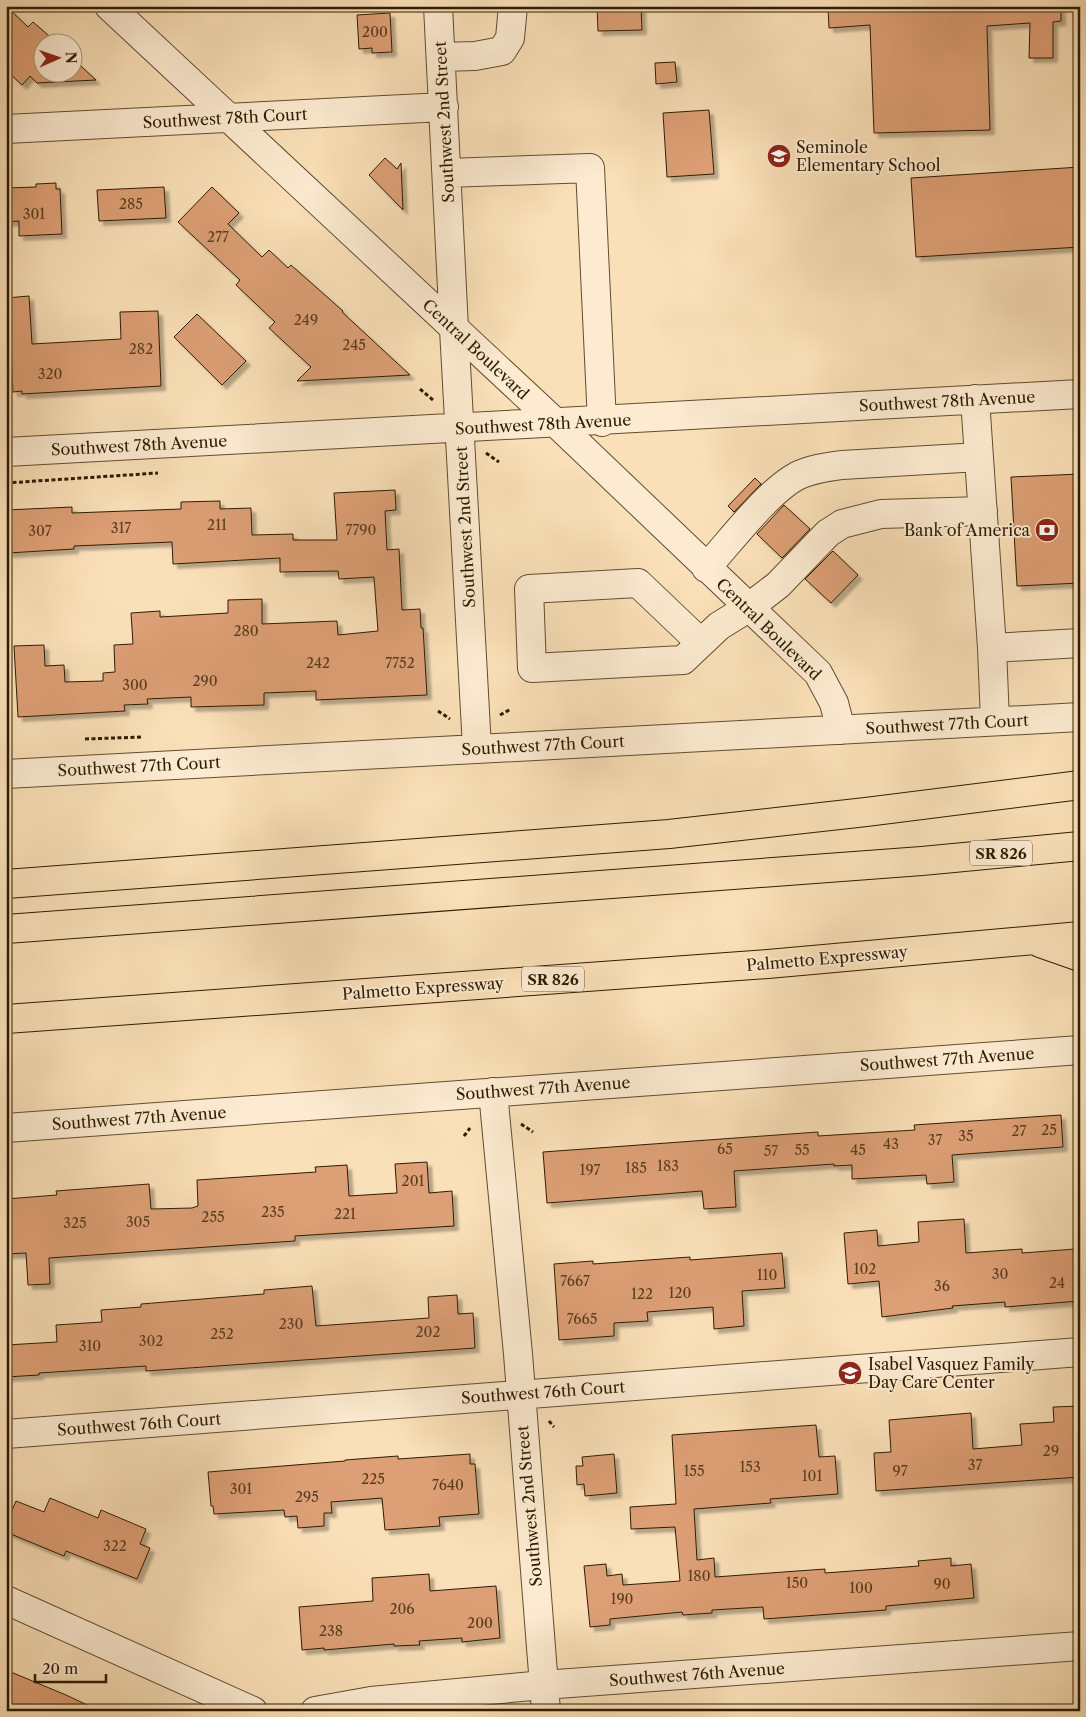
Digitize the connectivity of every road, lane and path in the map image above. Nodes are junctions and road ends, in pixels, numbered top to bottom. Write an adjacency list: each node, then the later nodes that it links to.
1 (109, 6): 6 (street, Central Boulevard)
2 (438, 6): 4 (street, Southwest 2nd Street)
3 (513, 6): 4 (street)
4 (441, 57): 5 (street, Southwest 2nd Street)
5 (444, 106): 6 (street, Southwest 78th Court); 8 (street, Southwest 2nd Street)
6 (227, 118): 7 (street, Southwest 78th Court); 9 (street, Central Boulevard)
7 (6, 129)
8 (447, 173): 9 (street, Southwest 2nd Street); 12 (street)
9 (454, 329): 13 (street, Central Boulevard); 14 (street, Southwest 2nd Street)
10 (1080, 394): 11 (street, Southwest 78th Avenue)
11 (975, 399): 12 (street, Southwest 78th Avenue); 17 (street)
12 (602, 422): 13 (street, Southwest 78th Avenue)
13 (556, 424): 14 (street, Southwest 78th Avenue); 22 (street, Central Boulevard)
14 (460, 428): 16 (street, Southwest 78th Avenue); 34 (street, Southwest 2nd Street)
15 (480, 448): 18 (path)
16 (6, 452)
17 (979, 457): 21 (street); 22 (street)
18 (499, 462)
19 (158, 473): 20 (path)
20 (6, 483)
21 (983, 511): 23 (street); 26 (street)
22 (706, 568): 23 (street, Central Boulevard)
23 (748, 608): 24 (street); 31 (street, Central Boulevard)
24 (701, 643): 24 (street)
25 (1080, 643): 26 (street)
26 (992, 648): 30 (street)
27 (438, 711): 29 (path)
28 (1080, 717): 30 (street, Southwest 77th Court)
29 (453, 721)
30 (995, 721): 31 (street, Southwest 77th Court)
31 (841, 730): 34 (street, Southwest 77th Court)
32 (142, 736): 33 (path)
33 (85, 739)
34 (477, 748): 35 (street, Southwest 77th Court)
35 (6, 774)
36 (1080, 785): 38 (highway)
37 (1080, 846): 39 (highway, SR 826)
38 (7, 884)
39 (6, 929)
40 (1080, 936): 41 (highway, Palmetto Expressway / SR 826)
41 (1030, 940): 42 (highway); 43 (highway, Palmetto Expressway / SR 826)
42 (1080, 957)
43 (6, 1019)
44 (1080, 1050): 45 (street, Southwest 77th Avenue)
45 (493, 1092): 46 (street, Southwest 77th Avenue); 48 (street, Southwest 2nd Street)
46 (6, 1128)
47 (1080, 1352): 48 (street, Southwest 76th Court)
48 (521, 1394): 49 (street, Southwest 76th Court); 52 (street, Southwest 2nd Street)
49 (6, 1434)
50 (6, 1600): 53 (street)
51 (1080, 1646): 52 (street, Southwest 76th Avenue)
52 (545, 1698): 54 (street, Southwest 76th Avenue)
53 (253, 1711)
54 (315, 1711)

